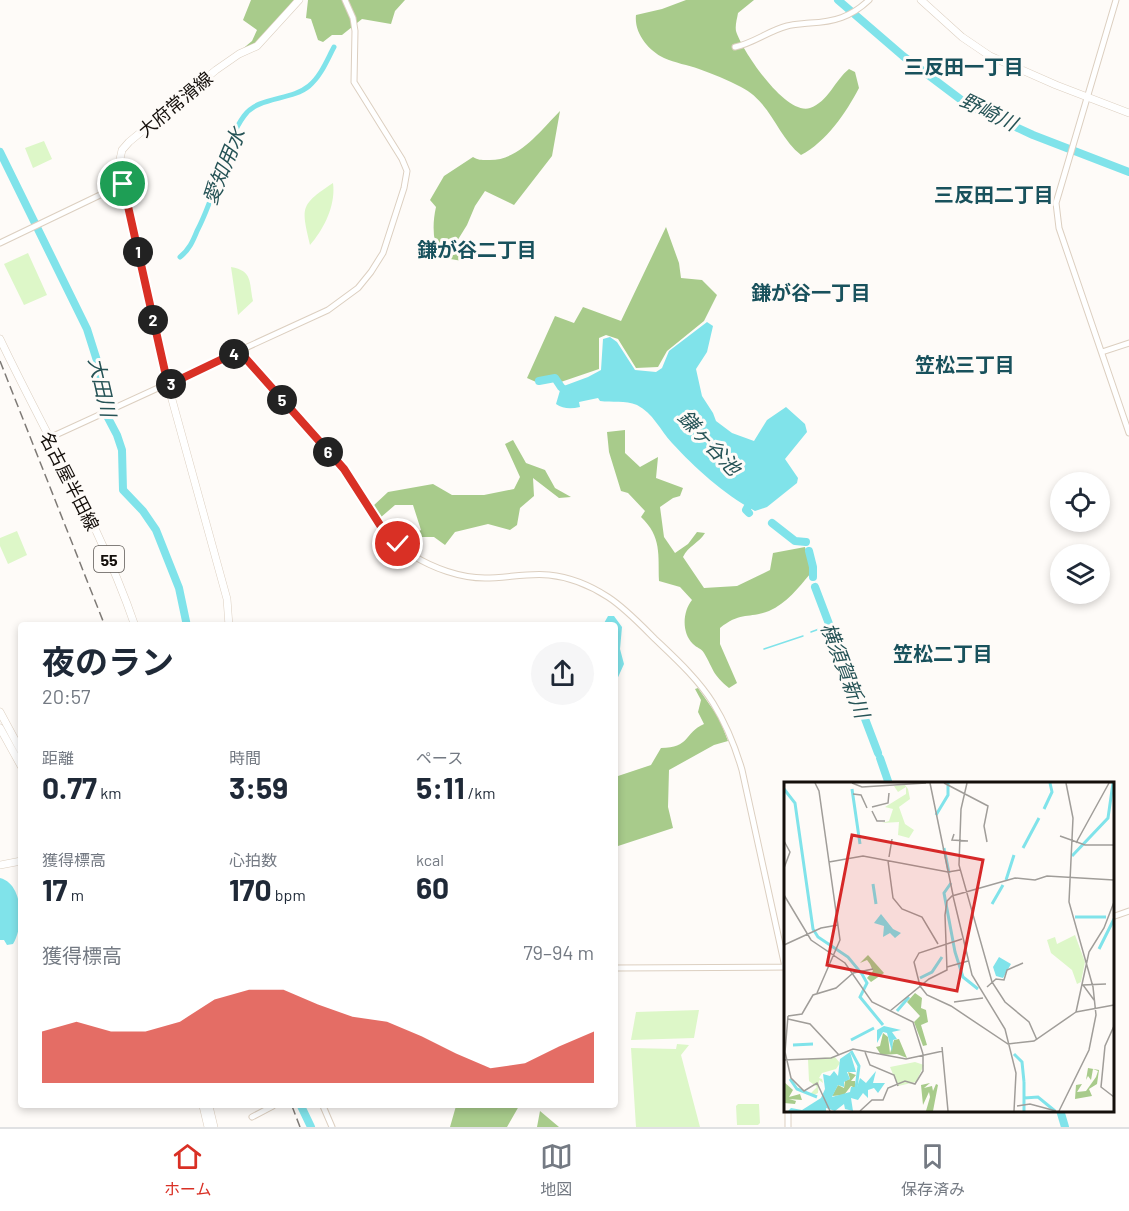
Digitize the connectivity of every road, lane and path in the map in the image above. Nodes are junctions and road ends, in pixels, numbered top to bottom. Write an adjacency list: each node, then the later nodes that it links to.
1 (299, 0): 9 (main road, 大府常滑線)
2 (345, 0): 13 (street)
3 (869, 0): 6 (street)
4 (921, 0): 7 (main road)
5 (1116, 0): 7 (street)
6 (735, 47)
7 (1088, 97): 8 (main road); 14 (street)
8 (1129, 113)
9 (123, 184): 10 (street); 15 (main road, 大府常滑線)
10 (0, 243)
11 (0, 339): 17 (main road, 名古屋半田線 / 55)
12 (1129, 343): 14 (street)
13 (239, 351): 15 (street); 28 (street)
14 (1102, 352): 16 (street)
15 (168, 385): 17 (street); 19 (main road, 大府常滑線)
16 (1129, 433)
17 (49, 438): 18 (main road, 名古屋半田線 / 55)
18 (134, 622)
19 (229, 622)
20 (0, 712): 22 (main road)
21 (0, 728): 23 (main road)
22 (18, 746)
23 (18, 761)
24 (18, 862): 25 (main road)
25 (0, 866)
26 (1129, 911): 27 (street)
27 (1114, 917)
28 (784, 962)
29 (784, 967): 30 (street)
30 (618, 968)
31 (203, 1108): 36 (main road)
32 (209, 1108): 37 (main road)
33 (269, 1108): 35 (street)
34 (324, 1108): 38 (street)
35 (252, 1117)
36 (208, 1127)
37 (214, 1127)
38 (332, 1127)

